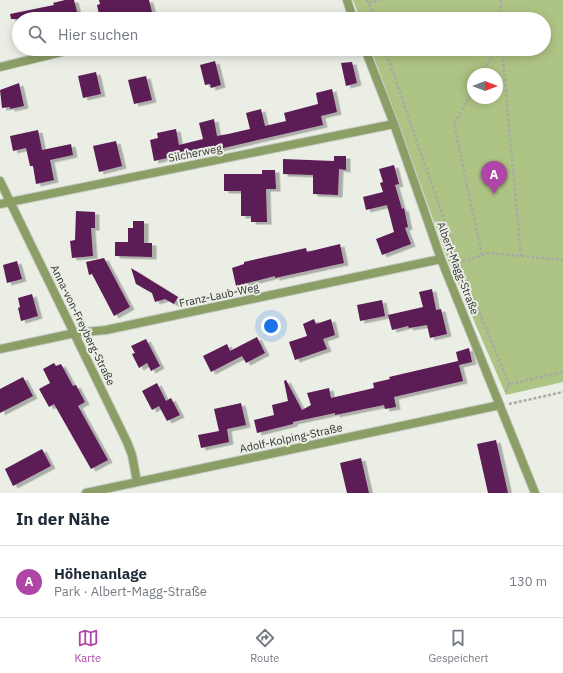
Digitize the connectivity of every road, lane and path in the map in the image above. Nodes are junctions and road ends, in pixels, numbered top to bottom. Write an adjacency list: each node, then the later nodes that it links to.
1 (347, 0): 6 (street)
2 (366, 0): 5 (path)
3 (380, 0): 5 (path)
4 (501, 0): 8 (path)
5 (370, 3): 7 (path)
6 (351, 12)
7 (373, 12)
8 (501, 12)
9 (45, 56): 14 (street)
10 (368, 56): 17 (street, Albert-Magg-Straße)
11 (387, 56): 25 (path)
12 (492, 56): 15 (path)
13 (503, 56): 22 (path)
14 (0, 67)
15 (485, 68)
16 (467, 101): 21 (path)
17 (394, 124): 19 (street, Silcherweg); 24 (street, Albert-Magg-Straße)
18 (0, 181): 19 (street, Anna-von-Freyberg-Straße)
19 (11, 201): 20 (street, Silcherweg); 26 (street, Anna-von-Freyberg-Straße)
20 (0, 204)
21 (482, 256): 22 (path); 25 (path)
22 (521, 256): 23 (path)
23 (563, 260)
24 (443, 263): 25 (path); 26 (street, Franz-Laub-Weg); 31 (street, Albert-Magg-Straße)
25 (459, 263): 29 (path)
26 (75, 333): 27 (street, Franz-Laub-Weg); 32 (street, Anna-von-Freyberg-Straße)
27 (0, 349)
28 (563, 372): 29 (path)
29 (509, 384): 31 (path)
30 (563, 392): 31 (path)
31 (500, 406): 32 (street, Adolf-Kolping-Straße); 34 (street, Albert-Magg-Straße)
32 (137, 482): 33 (street, Adolf-Kolping-Straße)
33 (86, 493)
34 (535, 493)

